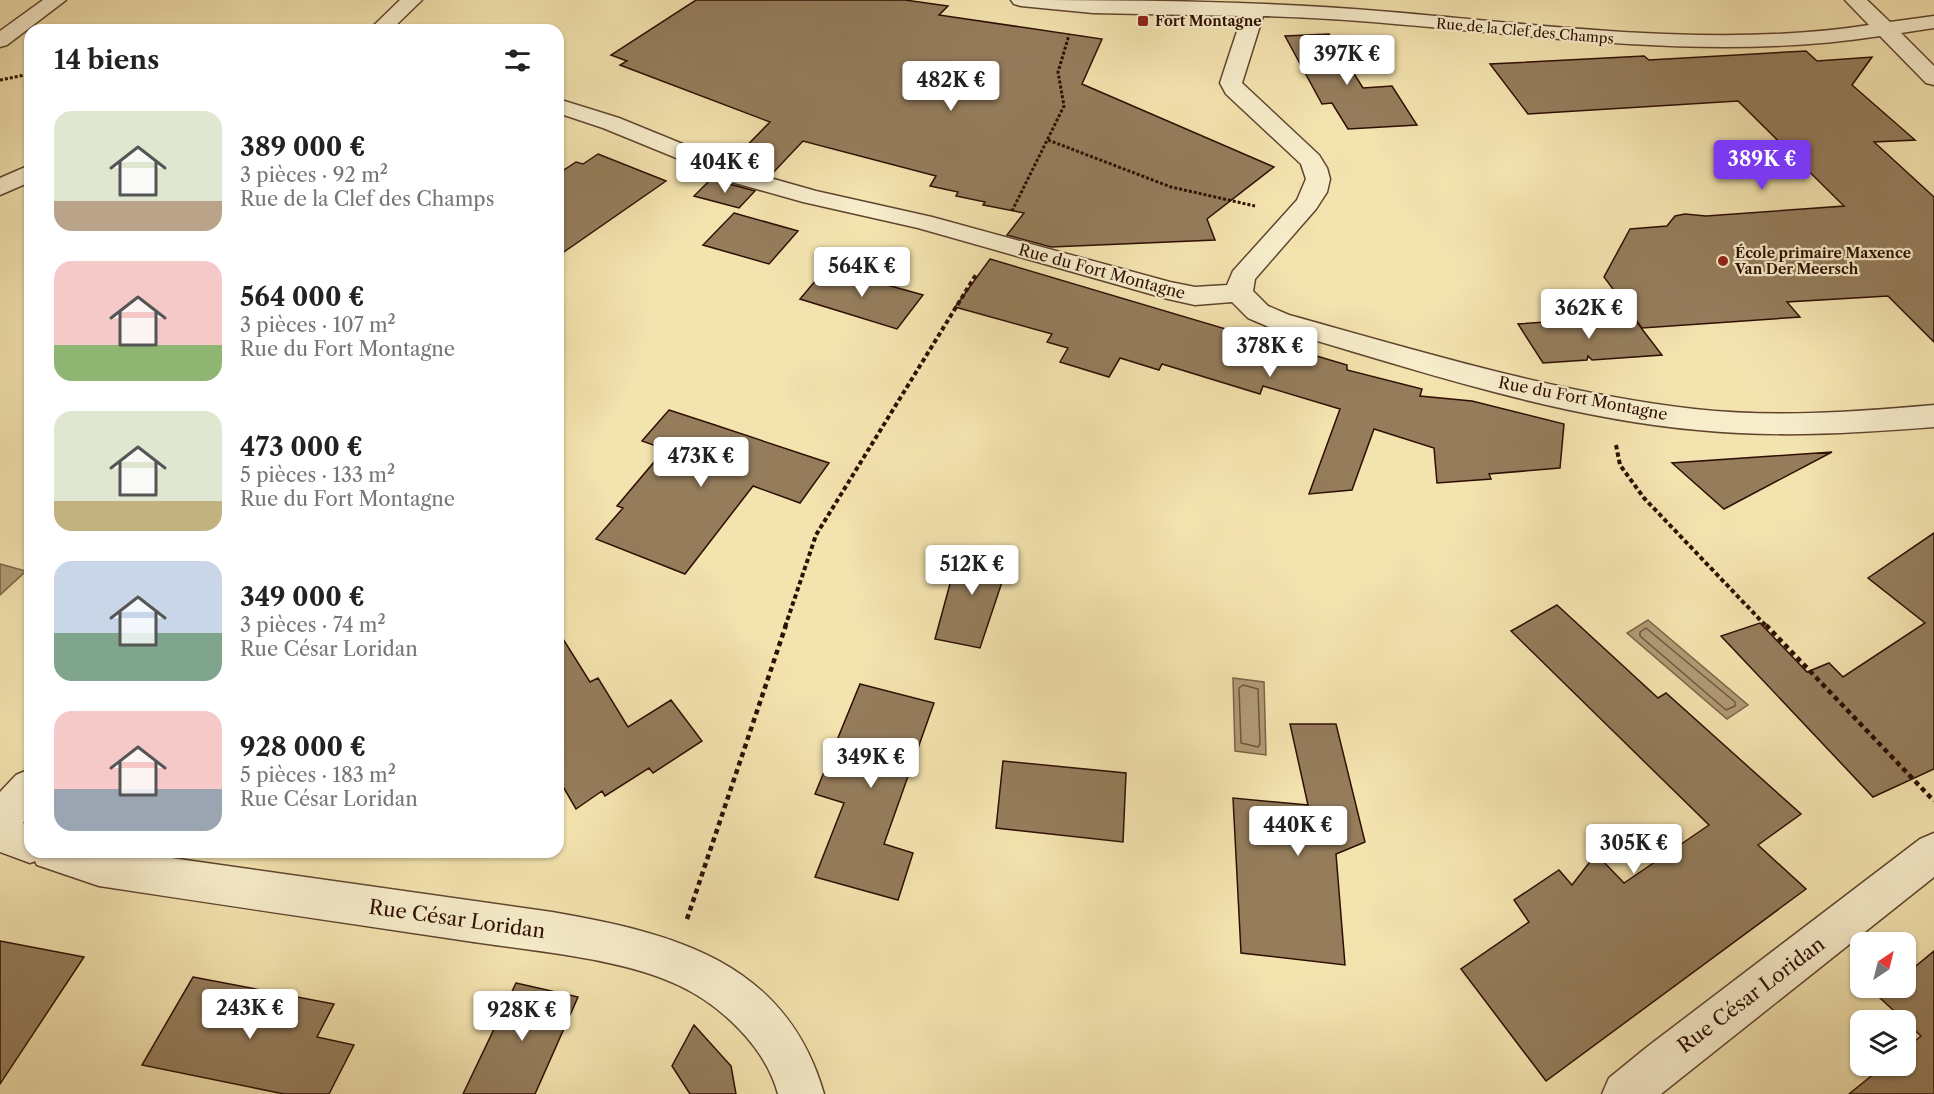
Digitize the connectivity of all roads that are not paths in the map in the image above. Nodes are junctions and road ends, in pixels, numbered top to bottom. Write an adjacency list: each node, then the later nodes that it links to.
1 (56, 0): 9 (street)
2 (412, 0): 7 (street)
3 (1021, 0): 5 (street, Rue de la Clef des Champs)
4 (1855, 0): 8 (street)
5 (1254, 11): 8 (street, Rue de la Clef des Champs); 14 (street)
6 (1934, 22): 8 (street, Rue de la Clef des Champs)
7 (386, 24)
8 (1886, 31): 10 (street)
9 (0, 41)
10 (1934, 78)
11 (564, 108): 14 (street, Rue du Fort Montagne)
12 (24, 175): 13 (street)
13 (0, 188)
14 (1239, 292): 15 (street, Rue du Fort Montagne)
15 (1934, 416)
16 (24, 793): 17 (street)
17 (0, 819)
18 (0, 833): 19 (street)
19 (24, 842)
20 (1934, 852): 23 (street, Rue César Loridan)
21 (70, 858): 22 (street, Rue César Loridan)
22 (801, 1094)
23 (1625, 1094)

